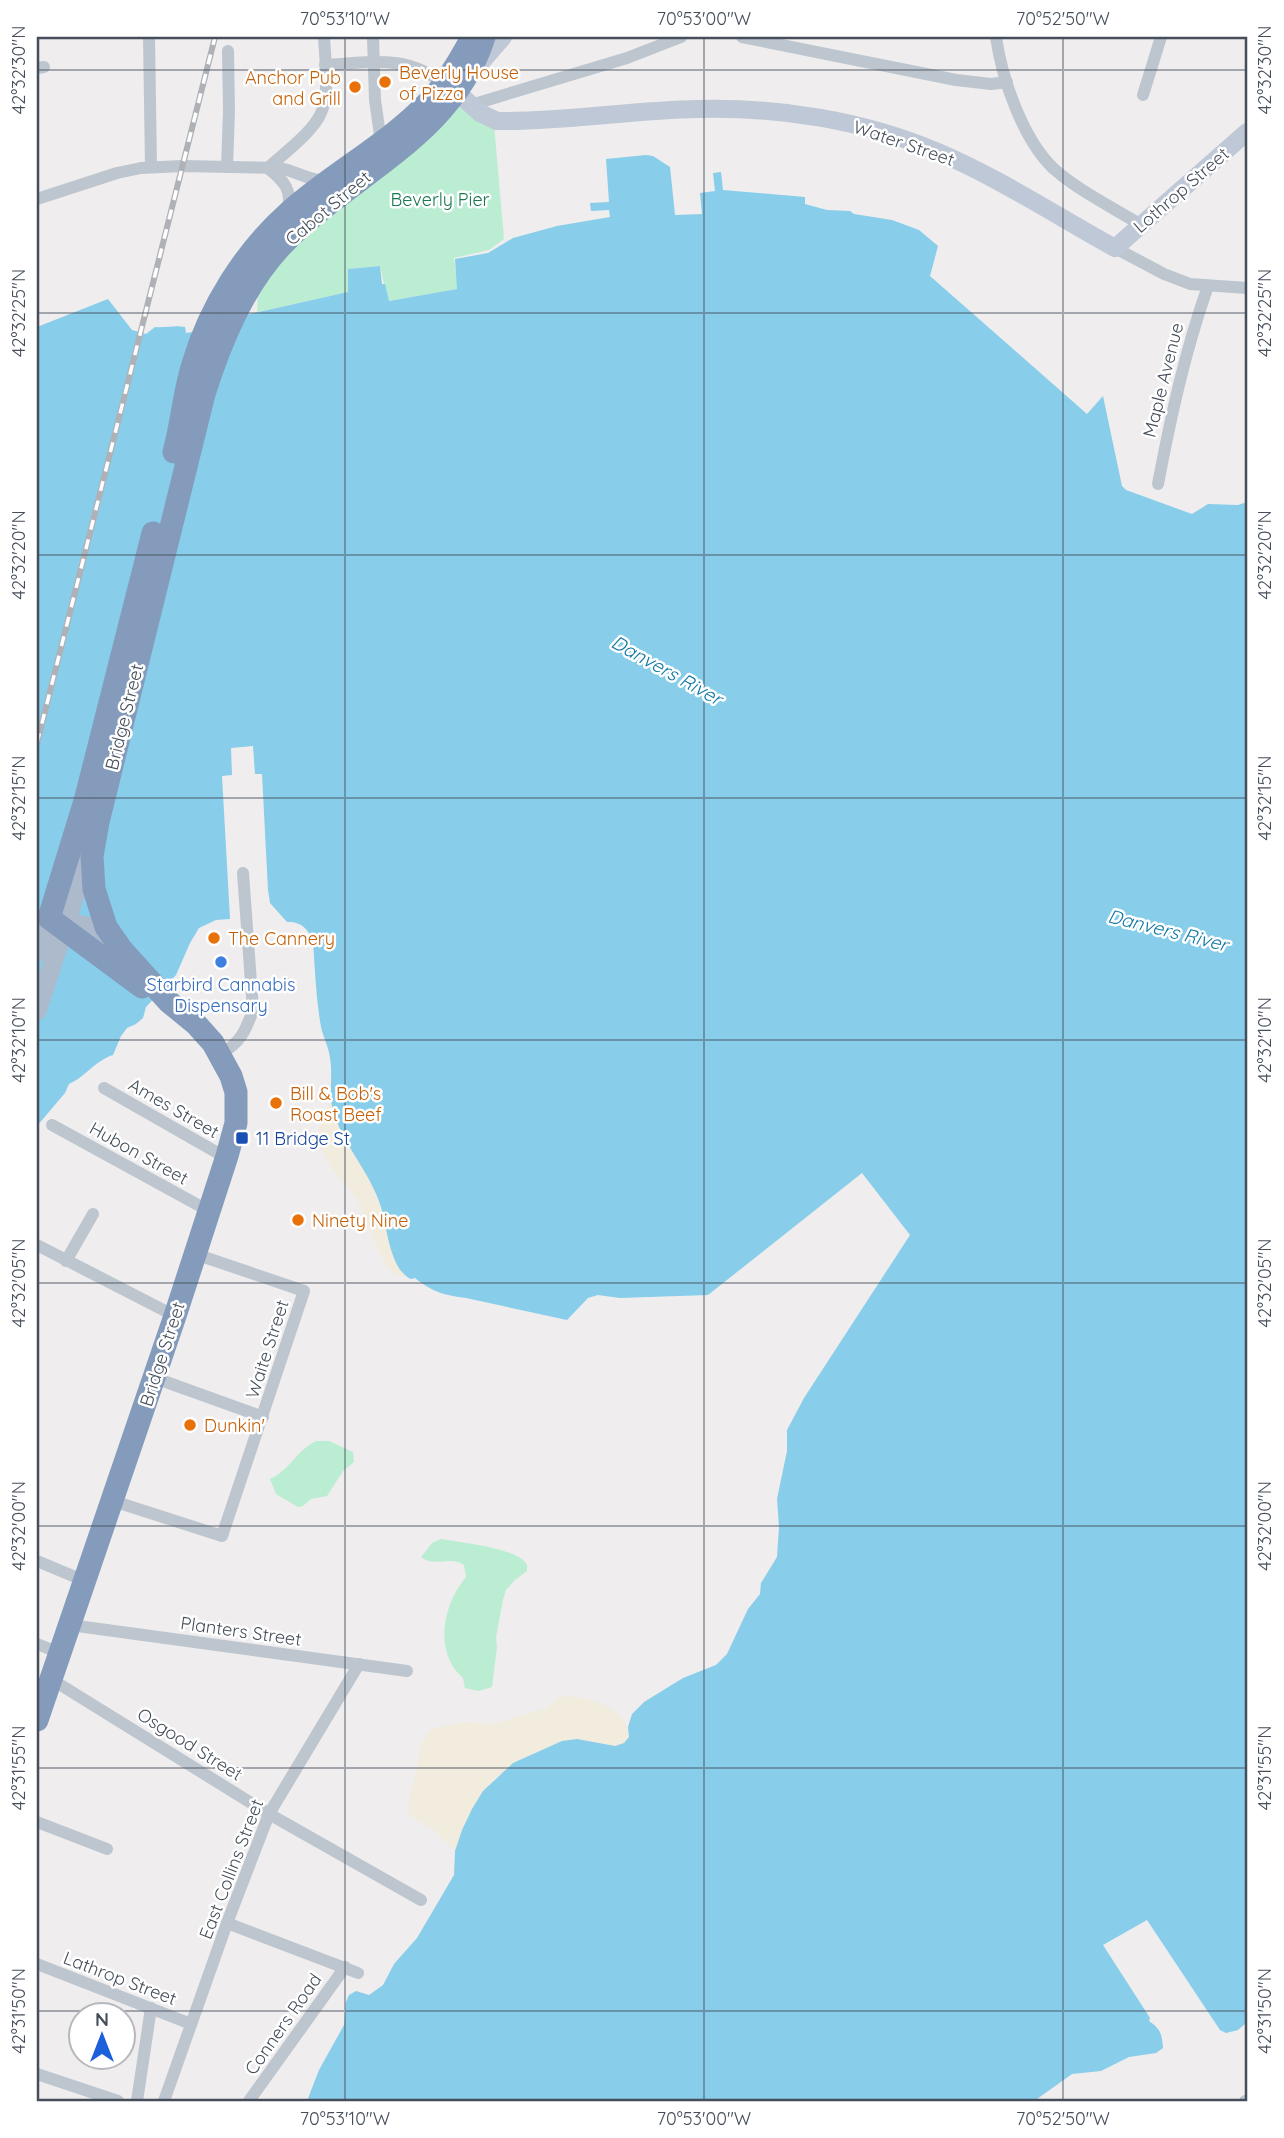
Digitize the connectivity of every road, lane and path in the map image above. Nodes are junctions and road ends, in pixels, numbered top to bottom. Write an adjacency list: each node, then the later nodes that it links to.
1 (149, 37): 22 (street)
2 (324, 37): 16 (street)
3 (373, 37): 15 (street)
4 (472, 37): 18 (highway, Cabot Street)
5 (484, 37): 18 (highway)
6 (503, 37): 18 (street, Cabot Street)
7 (681, 37): 13 (street)
8 (742, 37): 12 (street)
9 (982, 37): 11 (street)
10 (1161, 37): 19 (street)
11 (996, 38): 17 (street)
12 (766, 39): 17 (street)
13 (658, 42): 18 (street)
14 (228, 51): 23 (street)
15 (374, 62): 16 (street); 18 (street); 21 (street)
16 (325, 65): 24 (street)
17 (1007, 82): 28 (street)
18 (460, 90): 21 (highway, Cabot Street); 29 (street, Water Street); 30 (highway, Cabot Street)
19 (1143, 95)
20 (1247, 132): 28 (street, Lothrop Street)
21 (381, 142): 25 (highway, Cabot Street)
22 (151, 167): 23 (street); 26 (street)
23 (227, 167): 24 (street)
24 (268, 168): 25 (street); 27 (street)
25 (329, 181): 27 (highway, Cabot Street)
26 (37, 199)
27 (287, 213): 30 (highway, Cabot Street)
28 (1141, 225): 29 (street, Lothrop Street)
29 (1115, 248): 31 (street, Water Street)
30 (257, 260): 34 (highway, Cabot Street)
31 (1208, 286): 32 (street, Water Street); 33 (street, Maple Avenue)
32 (1247, 287)
33 (1158, 484)
34 (171, 494): 35 (highway, Bridge Street); 37 (highway, Bridge Street)
35 (95, 834): 37 (main road); 38 (highway, Bridge Street)
36 (243, 873): 42 (street)
37 (60, 922): 38 (main road, Bridge Street); 39 (main road); 40 (highway, Bridge Street); 41 (main road)
38 (113, 939): 40 (highway, Bridge Street)
39 (37, 953)
40 (169, 1002): 42 (highway, Bridge Street)
41 (37, 1011)
42 (220, 1054): 45 (highway, Bridge Street)
43 (104, 1088): 45 (street, Ames Street)
44 (52, 1125): 46 (street, Hubon Street)
45 (227, 1156): 46 (highway, Bridge Street)
46 (209, 1211): 49 (highway, Bridge Street)
47 (93, 1214): 50 (street)
48 (37, 1245): 50 (street)
49 (195, 1254): 51 (highway, Bridge Street); 53 (street, Waite Street)
50 (66, 1261): 51 (street)
51 (175, 1316): 52 (highway, Bridge Street)
52 (155, 1378): 53 (street); 54 (highway, Bridge Street)
53 (263, 1417): 54 (street, Waite Street)
54 (113, 1501): 56 (highway, Bridge Street)
55 (37, 1560): 56 (street)
56 (85, 1581): 57 (highway, Bridge Street)
57 (70, 1625): 59 (highway, Bridge Street); 60 (street, Planters Street)
58 (37, 1644): 59 (street)
59 (60, 1653): 62 (highway, Bridge Street)
60 (359, 1664): 61 (street, Planters Street); 64 (street, East Collins Street)
61 (407, 1671)
62 (51, 1679): 63 (highway, Bridge Street); 64 (street, Osgood Street)
63 (37, 1720)
64 (269, 1814): 67 (street, Osgood Street); 68 (street, East Collins Street)
65 (37, 1822): 66 (street)
66 (107, 1849)
67 (421, 1900)
68 (227, 1923): 70 (street, Conners Road); 73 (street, East Collins Street)
69 (37, 1964): 72 (street, Lathrop Street)
70 (345, 1967): 71 (street, Conners Road); 78 (street, Conners Road)
71 (358, 1973)
72 (151, 2008): 73 (street, Lathrop Street); 77 (street)
73 (191, 2024): 75 (street, East Collins Street)
74 (37, 2074): 76 (street)
75 (167, 2100)
76 (118, 2101)
77 (137, 2101)
78 (249, 2101)

